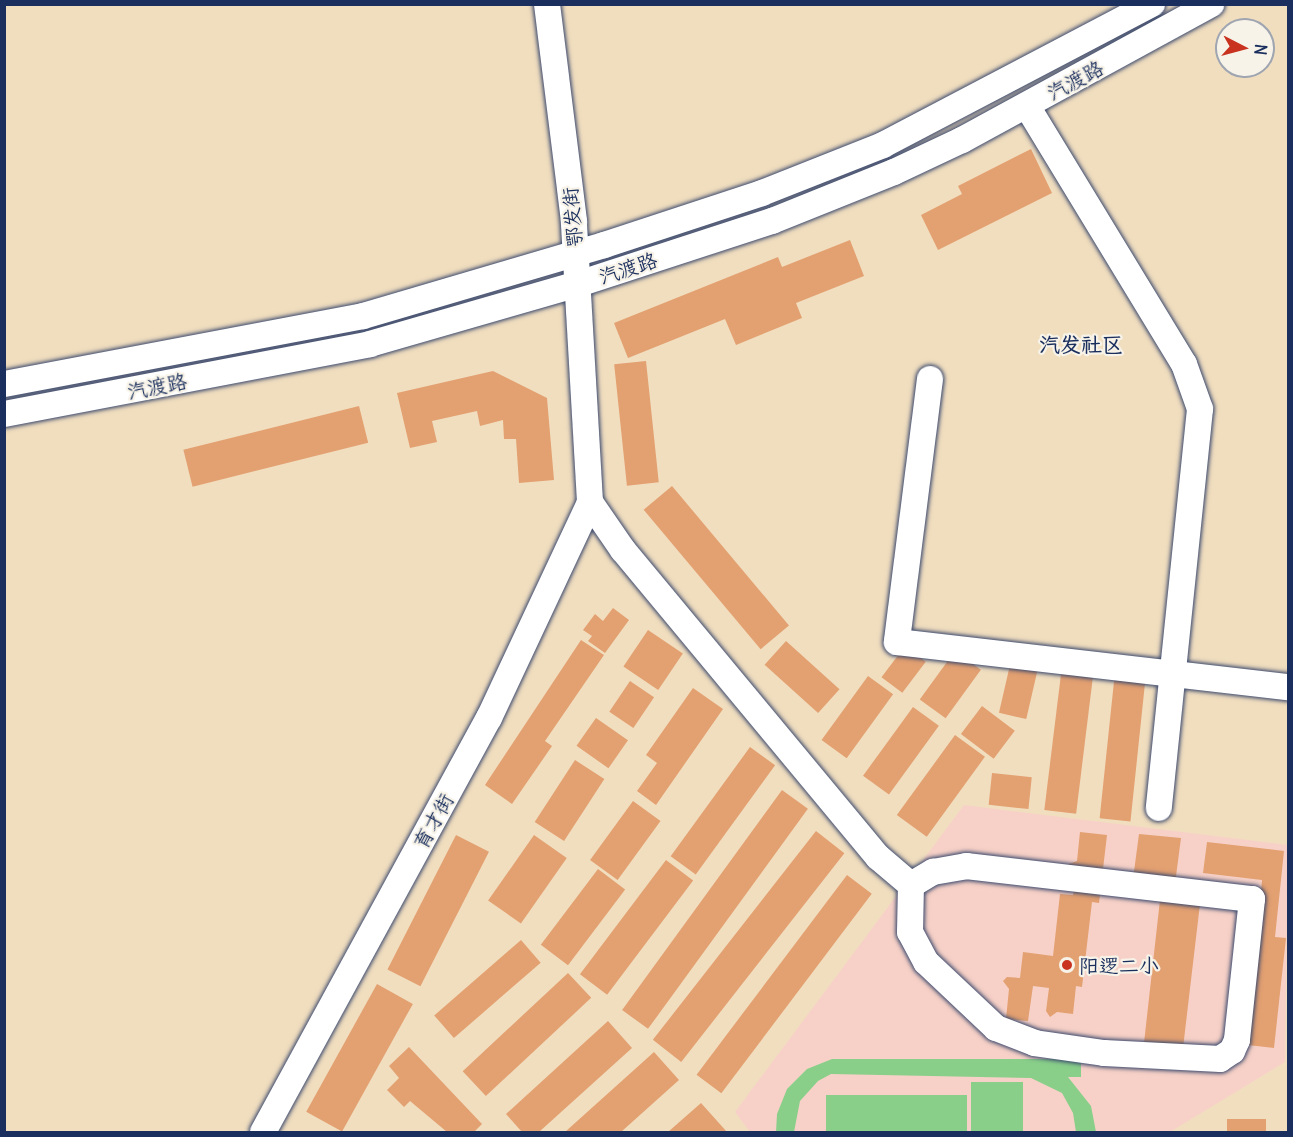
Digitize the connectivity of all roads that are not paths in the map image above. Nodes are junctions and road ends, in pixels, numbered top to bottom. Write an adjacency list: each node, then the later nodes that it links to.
1 (547, 4): 5 (street, 鄂发街)
2 (1152, 4): 5 (street, 汽渡路)
3 (1211, 4): 4 (street, 汽渡路)
4 (1027, 106): 6 (street, 汽渡路); 11 (street)
5 (576, 254): 6 (street, 鄂发街); 8 (street, 汽渡路)
6 (578, 284): 9 (street, 汽渡路); 10 (street, 鄂发街)
7 (930, 379): 11 (street)
8 (4, 384)
9 (4, 414)
10 (590, 502): 14 (street); 15 (street, 育才街)
11 (1170, 674): 12 (street); 13 (street)
12 (1288, 687)
13 (1159, 808)
14 (911, 885): 14 (street)
15 (262, 1132)

